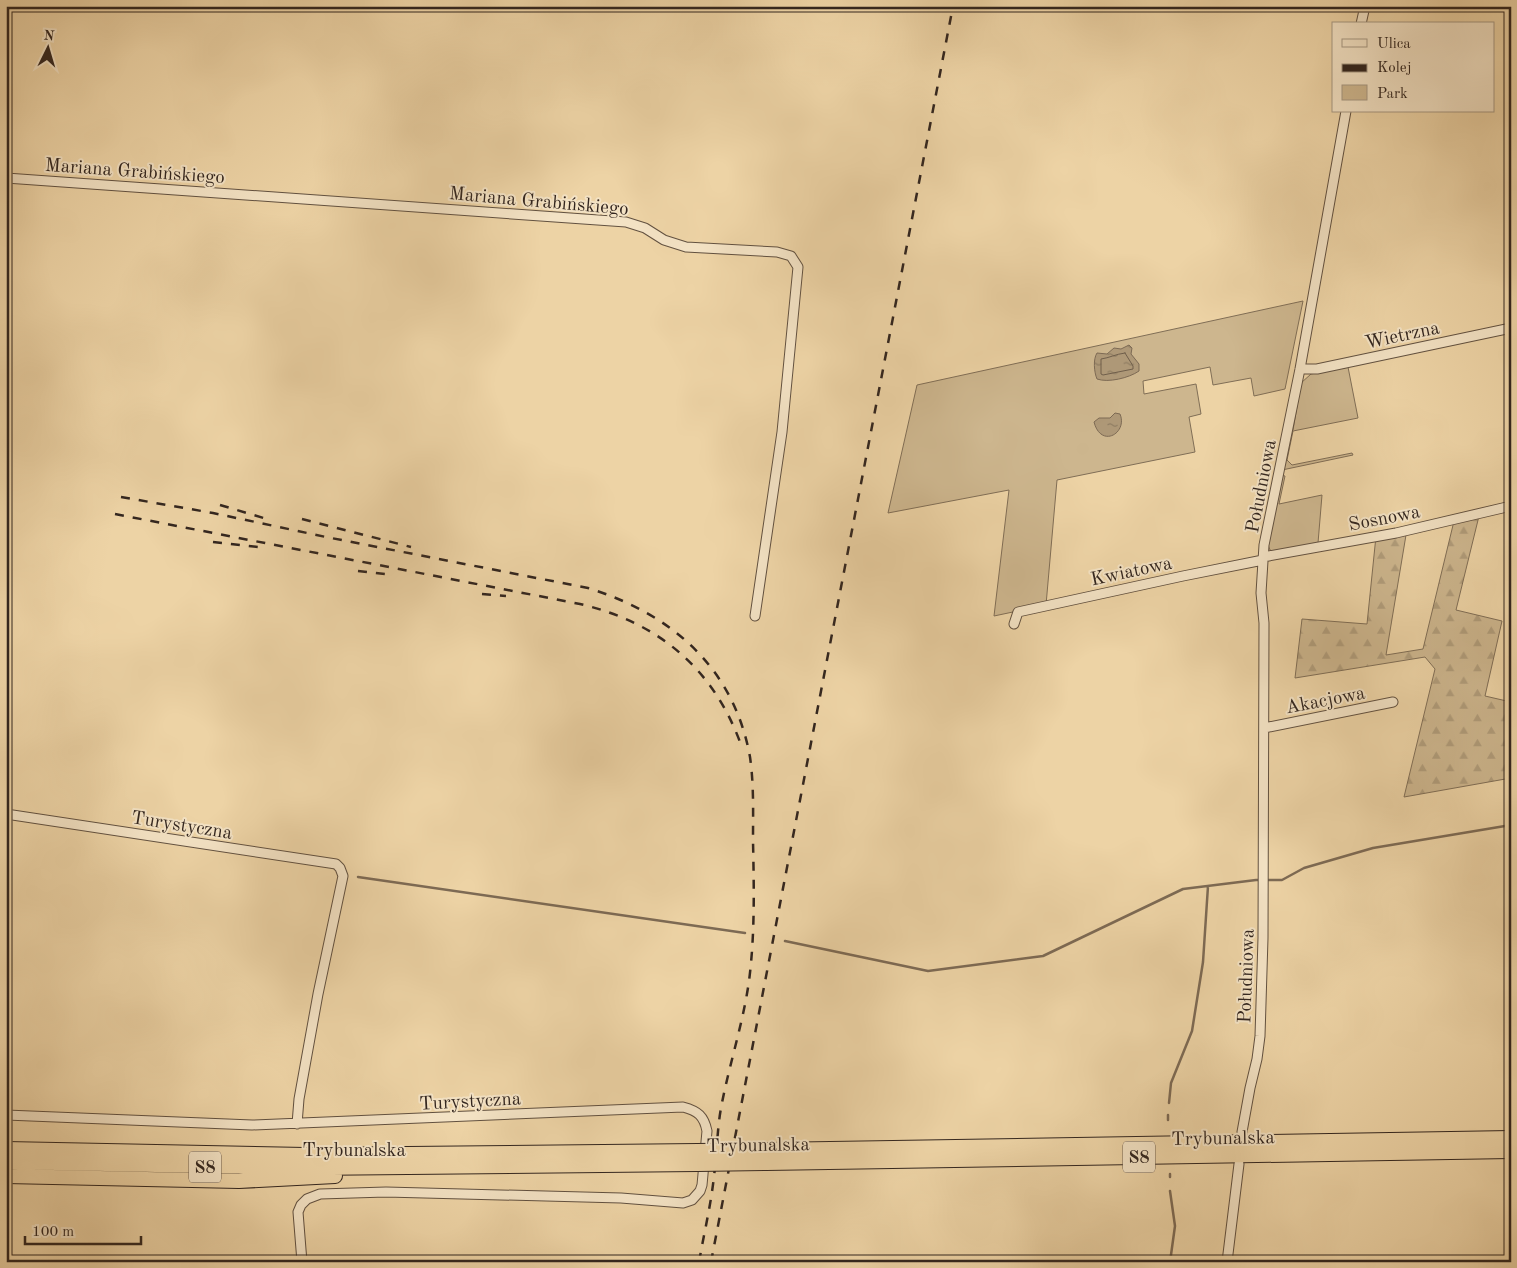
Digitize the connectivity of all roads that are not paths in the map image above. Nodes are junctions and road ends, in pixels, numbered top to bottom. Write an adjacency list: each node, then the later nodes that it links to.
1 (1365, 6): 2 (street)
2 (1362, 22)
3 (1346, 112): 6 (street, Południowa)
4 (6, 178): 9 (street, Mariana Grabińskiego)
5 (1511, 328): 6 (street, Wietrzna)
6 (1300, 369): 8 (street, Południowa)
7 (1511, 506): 8 (street, Sosnowa)
8 (1263, 559): 10 (street, Kwiatowa); 12 (street, Południowa)
9 (755, 616)
10 (1014, 624)
11 (1393, 702): 12 (street, Akacjowa)
12 (1264, 728): 16 (street, Południowa)
13 (6, 814): 15 (street, Turystyczna)
14 (6, 1115): 15 (street)
15 (297, 1124): 28 (street, Turystyczna)
16 (1242, 1132)
17 (1511, 1138): 20 (highway, Trybunalska / S8)
18 (6, 1149): 21 (highway, Trybunalska / S8)
19 (1511, 1151): 20 (highway, Trybunalska / S8)
20 (767, 1156): 21 (highway, Trybunalska / S8, bridge)
21 (698, 1157): 24 (highway, Trybunalska / S8)
22 (6, 1162): 24 (highway, Trybunalska / S8)
23 (1239, 1164): 29 (street)
24 (404, 1168): 26 (highway)
25 (6, 1176): 26 (highway)
26 (37, 1177): 27 (highway)
27 (6, 1184)
28 (302, 1262)
29 (1227, 1262)

